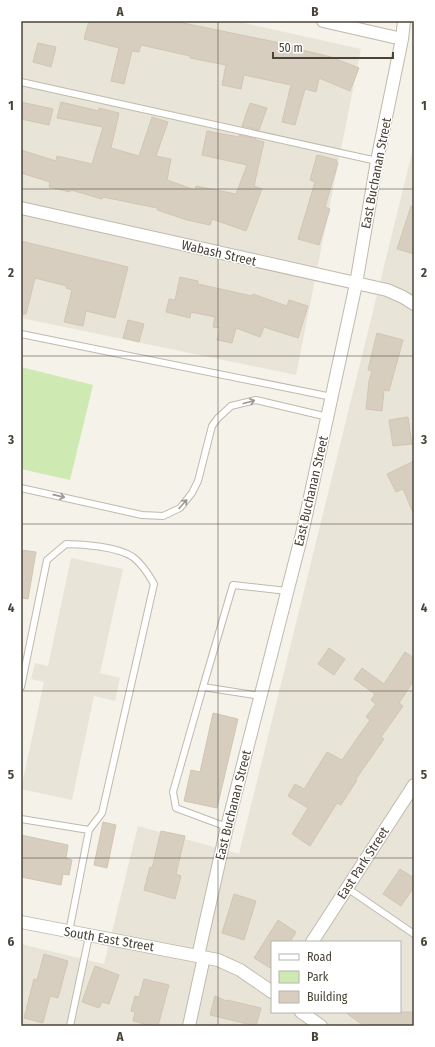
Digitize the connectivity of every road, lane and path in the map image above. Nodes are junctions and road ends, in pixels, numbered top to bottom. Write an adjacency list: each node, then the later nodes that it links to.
1 (322, 21): 3 (street)
2 (404, 21): 3 (street, East Buchanan Street)
3 (402, 39): 5 (street, East Buchanan Street)
4 (21, 82): 5 (lane)
5 (377, 160): 7 (street, East Buchanan Street)
6 (21, 208): 7 (street, Wabash Street)
7 (356, 284): 8 (street, Wabash Street); 10 (street, East Buchanan Street)
8 (414, 304)
9 (21, 334): 10 (lane)
10 (332, 397): 11 (street, East Buchanan Street)
11 (328, 417): 12 (lane, one-way to 11); 13 (street, East Buchanan Street)
12 (21, 488)
13 (287, 591): 15 (lane); 16 (street, East Buchanan Street)
14 (21, 687): 20 (lane)
15 (203, 687): 16 (lane); 19 (lane)
16 (261, 696): 19 (street, East Buchanan Street)
17 (414, 785): 21 (street, East Park Street)
18 (21, 819): 20 (lane)
19 (227, 827): 27 (street, East Buchanan Street)
20 (89, 830): 23 (lane)
21 (347, 888): 24 (lane); 26 (street, East Park Street)
22 (21, 922): 23 (street, South East Street)
23 (69, 932): 25 (street, South East Street)
24 (414, 934)
25 (89, 936): 27 (street, South East Street); 31 (lane)
26 (313, 941)
27 (201, 956): 28 (street, South East Street); 32 (street, East Buchanan Street)
28 (271, 991)
29 (302, 1013): 30 (street)
30 (314, 1024)
31 (70, 1026)
32 (189, 1026)

